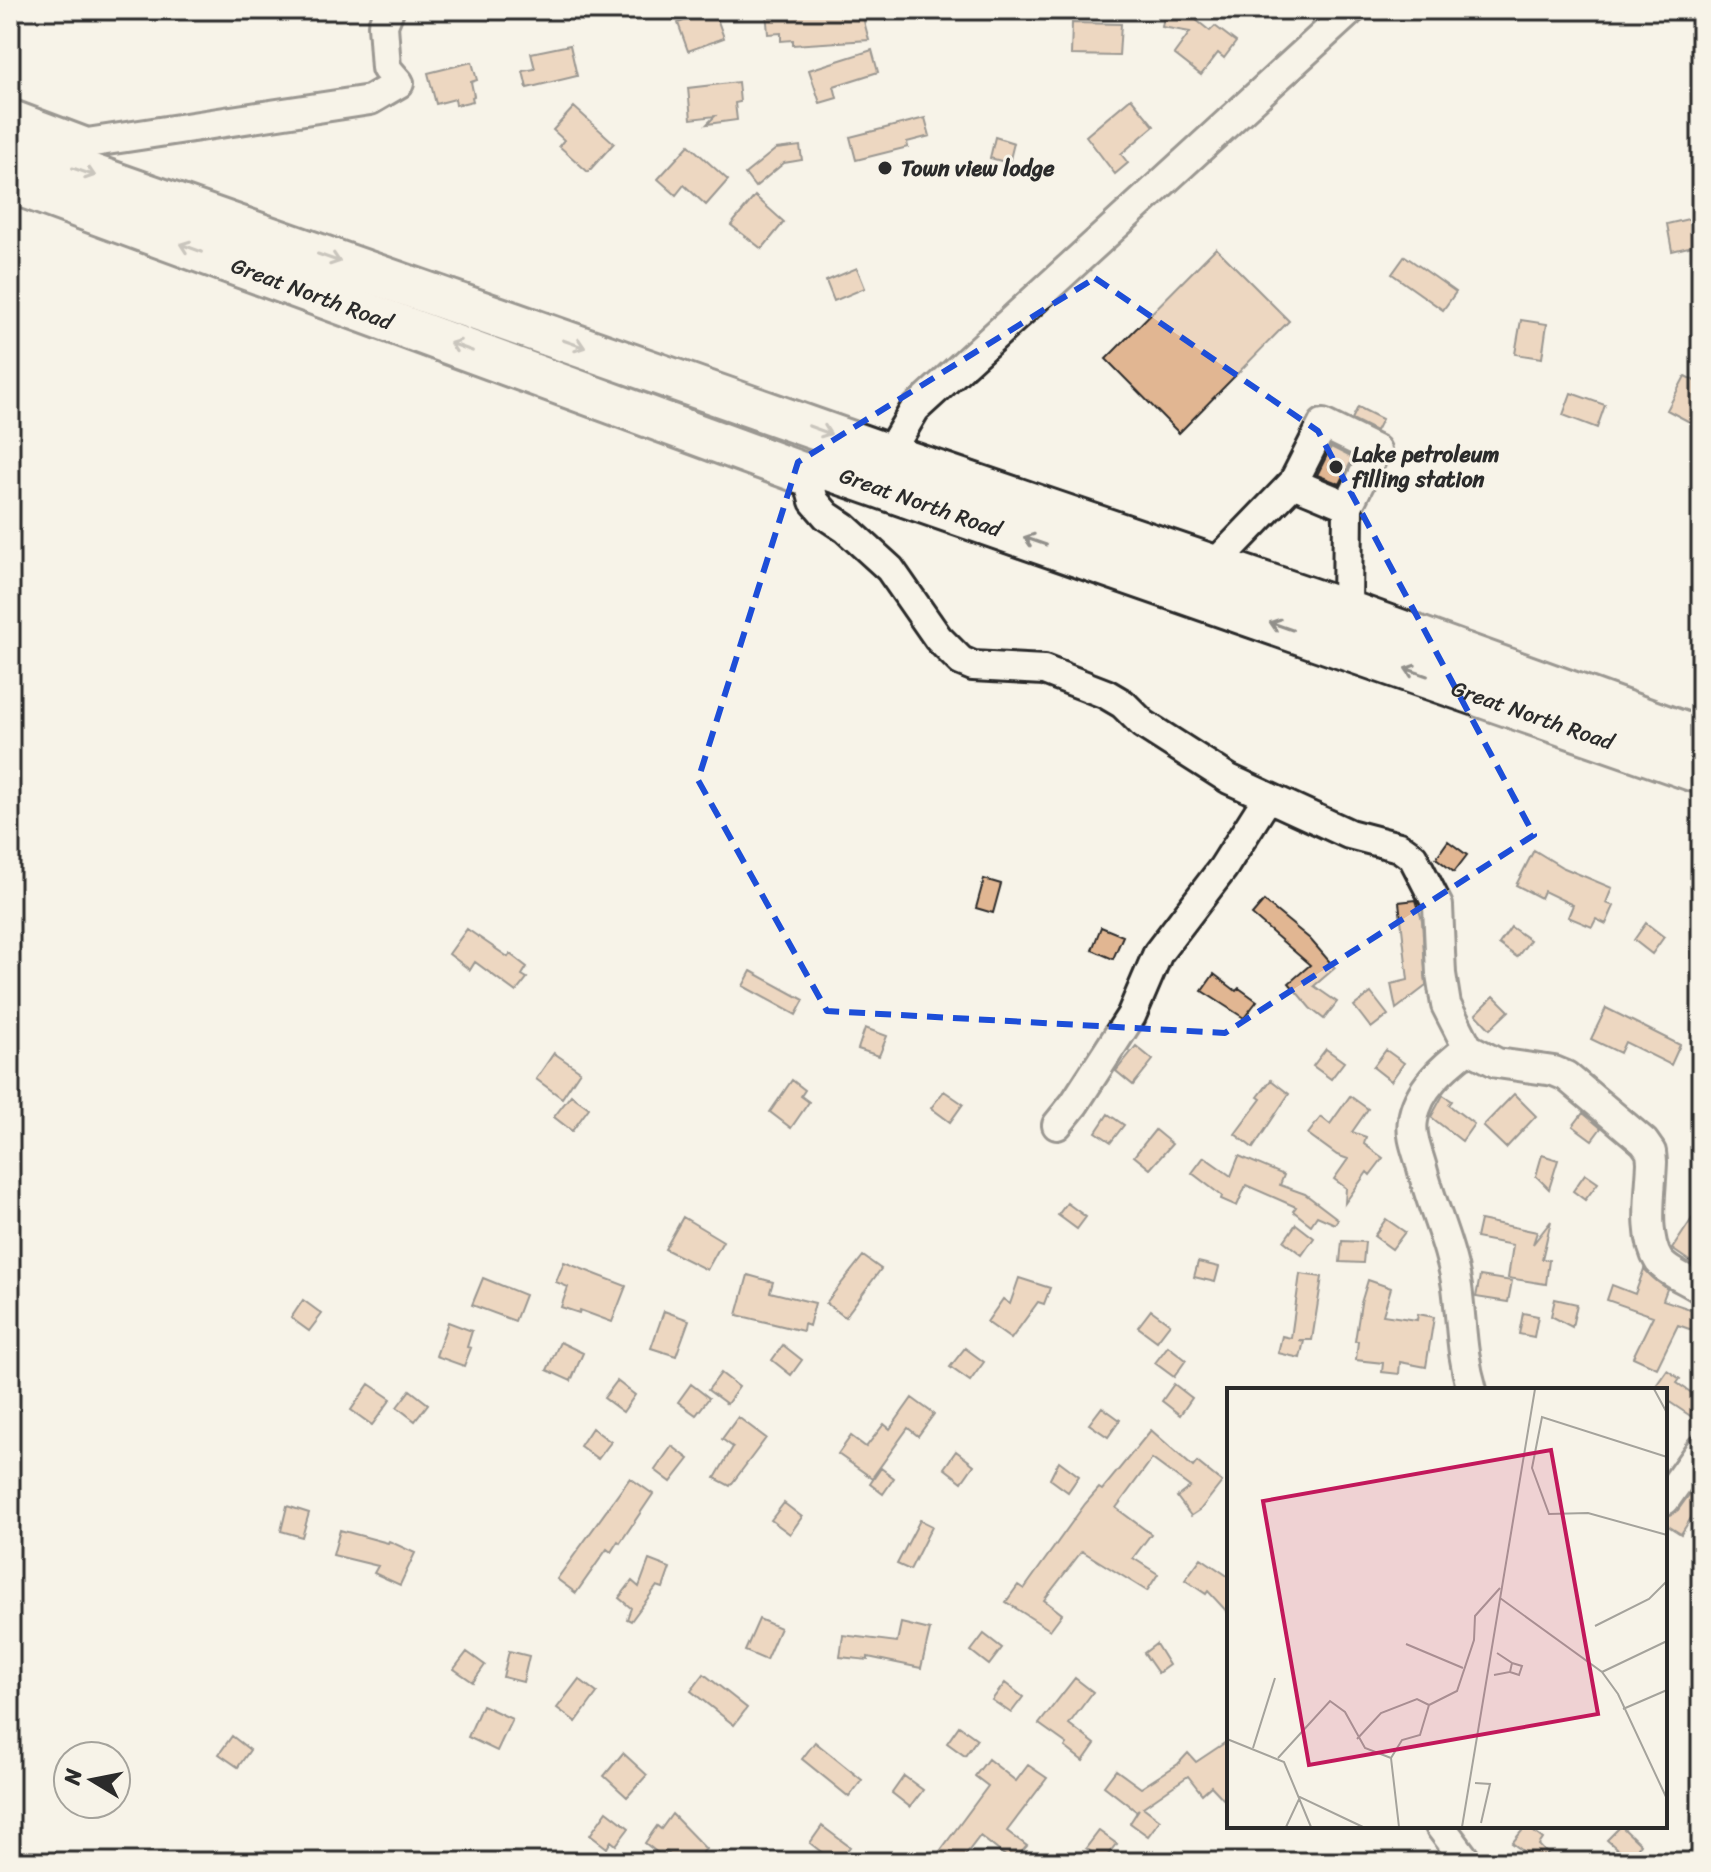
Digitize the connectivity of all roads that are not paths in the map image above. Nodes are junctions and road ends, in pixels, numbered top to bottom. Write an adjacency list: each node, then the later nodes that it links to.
1 (389, 10): 3 (street)
2 (1351, 10): 6 (street)
3 (10, 114)
4 (10, 146): 6 (highway, Great North Road, one-way to 6)
5 (10, 182): 7 (highway, Great North Road, one-way to 5)
6 (879, 470): 7 (highway, Great North Road); 10 (highway, Great North Road); 13 (highway, Great North Road, one-way to 6)
7 (807, 475): 14 (street)
8 (1293, 483): 9 (street); 9 (street); 10 (street)
9 (1348, 506): 11 (street)
10 (1213, 566): 11 (highway, Great North Road)
11 (1347, 611): 12 (highway, Great North Road)
12 (1701, 739)
13 (1701, 773)
14 (1268, 797): 15 (street); 16 (street)
15 (1468, 1048): 17 (street); 18 (street)
16 (1057, 1125)
17 (1701, 1289)
18 (1471, 1388)
19 (1701, 1449): 20 (street)
20 (1667, 1497)
21 (1442, 1828): 22 (street)
22 (1467, 1862)

